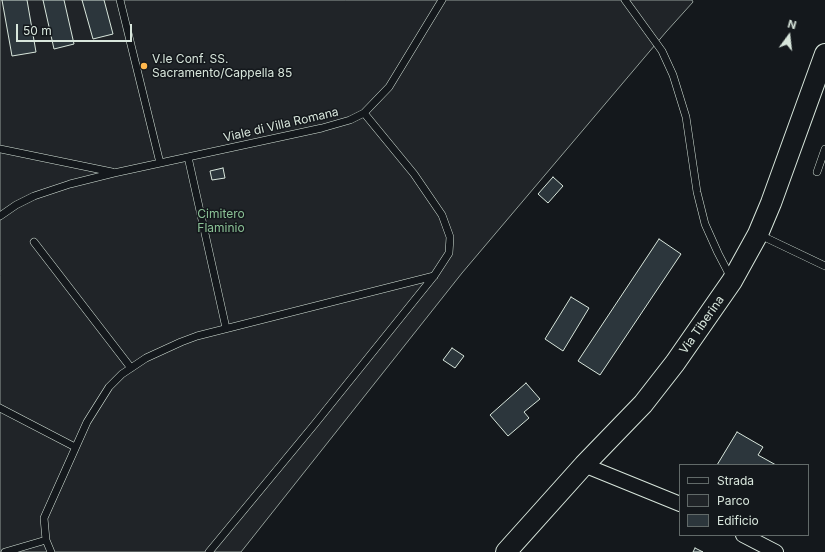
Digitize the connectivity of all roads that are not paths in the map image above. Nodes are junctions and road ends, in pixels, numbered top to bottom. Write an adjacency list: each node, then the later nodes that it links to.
1 (120, 0): 9 (lane)
2 (442, 0): 5 (lane, Viale di Villa Romana)
3 (625, 0): 17 (lane)
4 (825, 54): 13 (main road, Via Tiberina)
5 (364, 113): 8 (lane, Viale di Villa Romana); 16 (lane)
6 (0, 149): 10 (lane, Viale di Villa Romana)
7 (825, 149): 11 (lane)
8 (188, 157): 9 (lane, Viale di Villa Romana); 18 (lane)
9 (160, 163): 10 (lane, Viale di Villa Romana)
10 (114, 172): 12 (lane, Viale di Villa Romana)
11 (817, 172)
12 (0, 216)
13 (758, 234): 15 (lane); 17 (main road, Via Tiberina)
14 (34, 242): 19 (lane)
15 (825, 266)
16 (434, 276): 18 (lane); 28 (lane)
17 (732, 281): 22 (main road, Via Tiberina)
18 (226, 328): 19 (lane)
19 (131, 368): 21 (lane)
20 (0, 408): 21 (lane)
21 (76, 447): 25 (lane)
22 (584, 465): 23 (street); 29 (main road, Via Tiberina)
23 (679, 504)
24 (745, 536): 30 (street)
25 (46, 540): 26 (lane); 27 (lane)
26 (5, 552)
27 (50, 552)
28 (209, 552)
29 (506, 552)
30 (776, 552)

